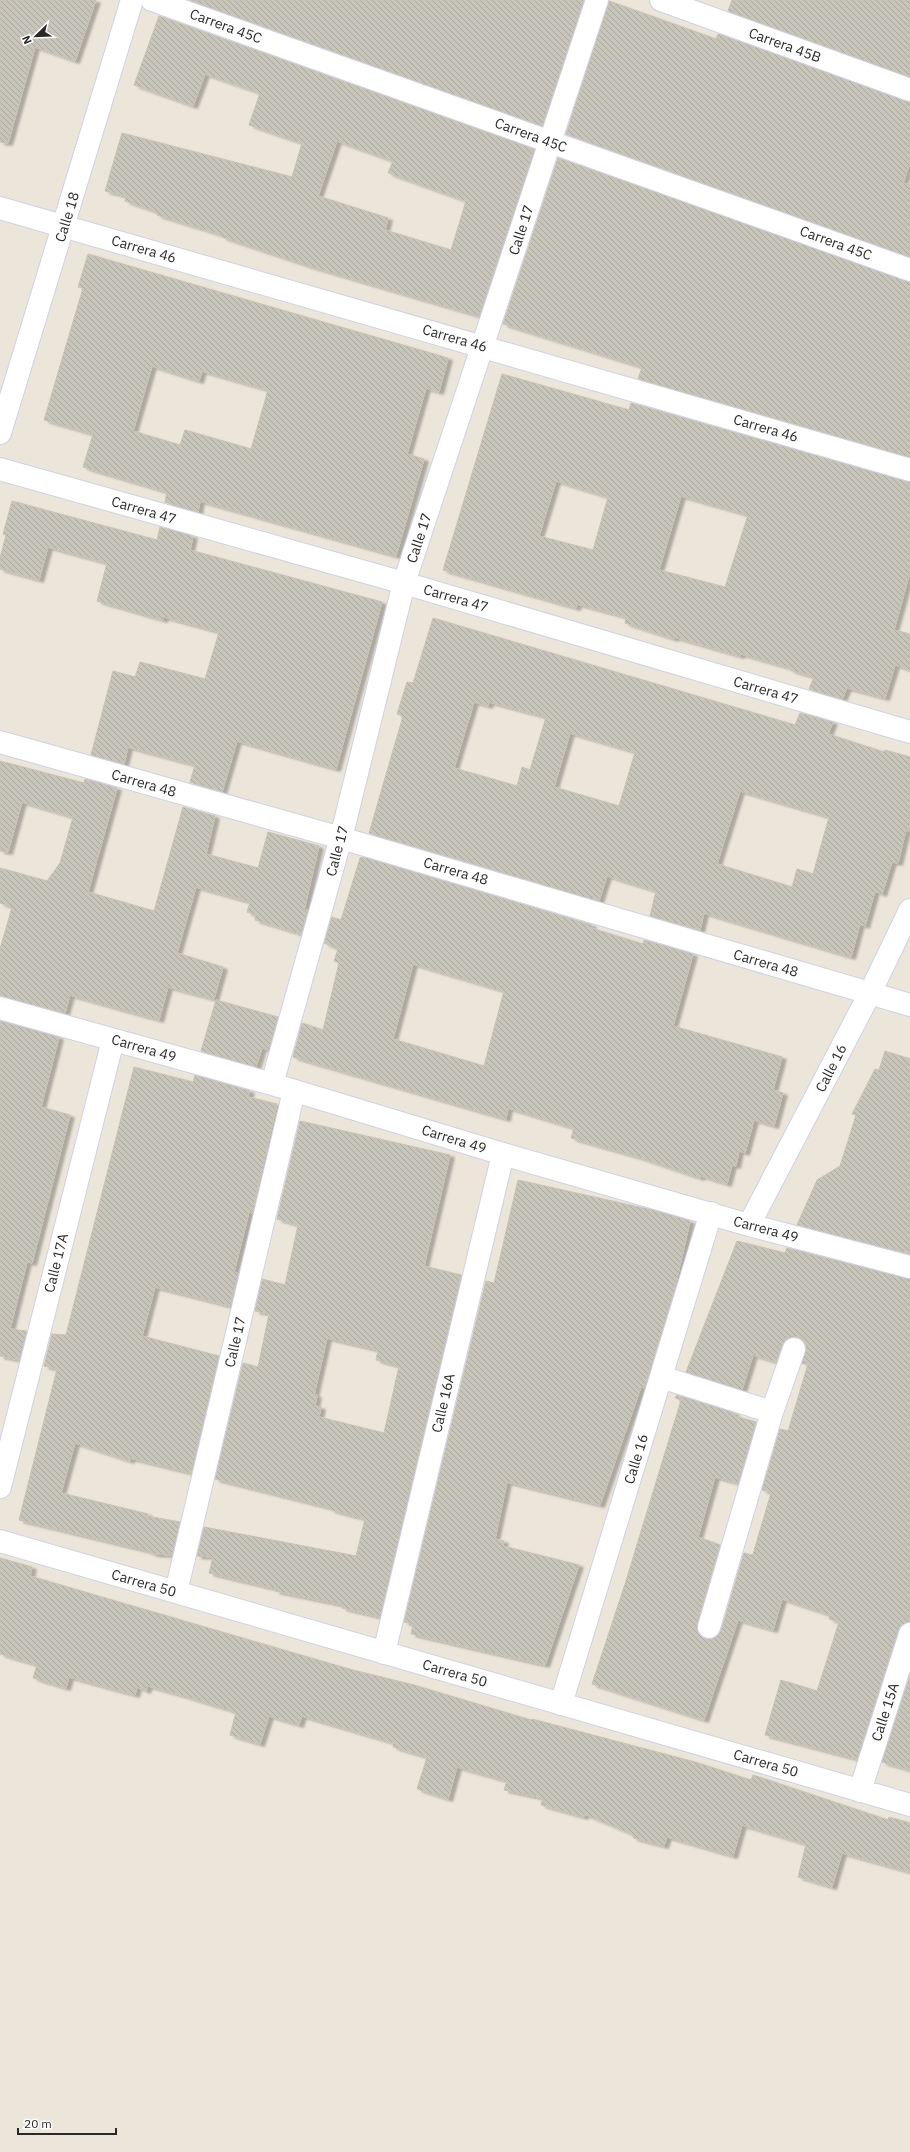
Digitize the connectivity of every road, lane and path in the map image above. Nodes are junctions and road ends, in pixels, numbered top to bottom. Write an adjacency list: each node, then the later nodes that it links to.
1 (132, 0): 8 (street, Calle 18)
2 (152, 0): 6 (street, Carrera 45C)
3 (598, 0): 6 (street, Calle 17)
4 (660, 0): 5 (street, Carrera 45B)
5 (910, 90)
6 (550, 142): 9 (street, Carrera 45C); 10 (street, Calle 17)
7 (0, 208): 8 (street, Carrera 46)
8 (64, 226): 10 (street, Carrera 46); 11 (street, Calle 18)
9 (910, 270)
10 (483, 346): 13 (street, Carrera 46); 14 (street, Calle 17)
11 (0, 433)
12 (0, 469): 14 (street, Carrera 47)
13 (910, 470)
14 (404, 583): 15 (street, Carrera 47); 17 (street, Calle 17)
15 (910, 732)
16 (0, 742): 17 (street, Carrera 48)
17 (341, 838): 19 (street, Carrera 48); 23 (street, Calle 17)
18 (910, 910): 19 (street, Calle 16)
19 (870, 993): 20 (street, Carrera 48); 27 (street, Calle 16)
20 (910, 1005)
21 (0, 1008): 22 (street, Carrera 49)
22 (113, 1040): 23 (street, Carrera 49); 32 (street, Calle 17A)
23 (272, 1084): 24 (street, Carrera 49)
24 (294, 1091): 25 (street, Carrera 49); 34 (street, Calle 17)
25 (503, 1154): 26 (street, Carrera 49); 37 (street, Calle 16A)
26 (711, 1213): 27 (street, Carrera 49); 30 (street, Calle 16)
27 (749, 1225): 28 (street, Carrera 49)
28 (910, 1267)
29 (794, 1349): 31 (street)
30 (661, 1377): 31 (street); 38 (street, Calle 16)
31 (772, 1412): 35 (street)
32 (0, 1487)
33 (0, 1541): 34 (street, Carrera 50)
34 (176, 1592): 37 (street, Carrera 50)
35 (709, 1627)
36 (910, 1634): 39 (street, Calle 15A)
37 (384, 1653): 38 (street, Carrera 50)
38 (561, 1704): 39 (street, Carrera 50)
39 (860, 1790): 40 (street, Carrera 50)
40 (910, 1805)

